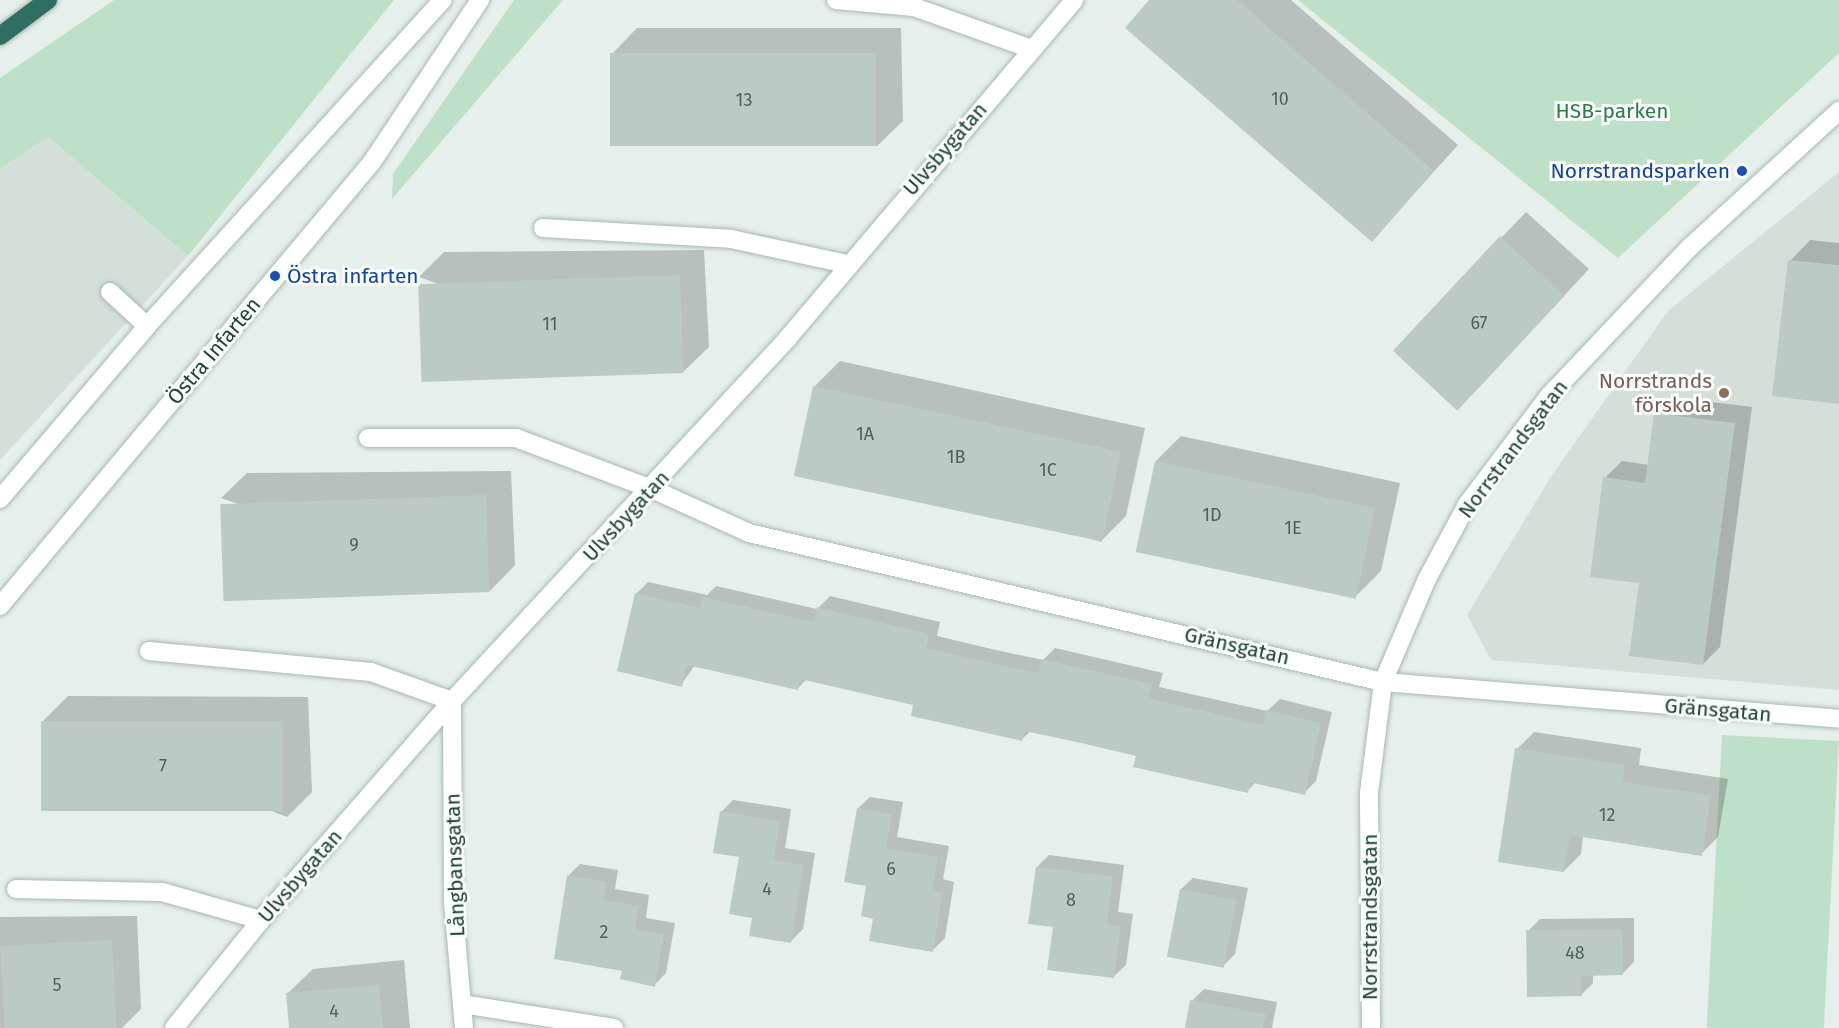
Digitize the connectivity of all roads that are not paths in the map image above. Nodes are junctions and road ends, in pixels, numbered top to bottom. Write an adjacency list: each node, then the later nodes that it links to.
1 (48, 0): 6 (highway)
2 (443, 0): 12 (street)
3 (480, 0): 16 (street, Östra Infarten)
4 (836, 0): 7 (street)
5 (1074, 0): 7 (street, Ulvsbygatan)
6 (0, 36)
7 (1030, 49): 10 (street, Ulvsbygatan)
8 (1839, 111): 18 (street, Norrstrandsgatan)
9 (543, 228): 10 (street)
10 (847, 264): 14 (street, Ulvsbygatan)
11 (110, 292): 12 (street)
12 (147, 326): 15 (street)
13 (368, 438): 14 (street, Gränsgatan)
14 (652, 489): 18 (street, Gränsgatan); 19 (street, Ulvsbygatan)
15 (0, 499)
16 (0, 606)
17 (149, 651): 19 (street)
18 (1383, 682): 20 (street, Gränsgatan); 27 (street, Norrstrandsgatan)
19 (452, 701): 22 (street, Ulvsbygatan); 23 (street, Långbansgatan)
20 (1839, 719)
21 (16, 889): 22 (street)
22 (261, 920): 24 (street, Ulvsbygatan)
23 (462, 1004): 25 (street, Långbansgatan); 26 (street)
24 (174, 1028)
25 (464, 1028)
26 (614, 1028)
27 (1371, 1028)

